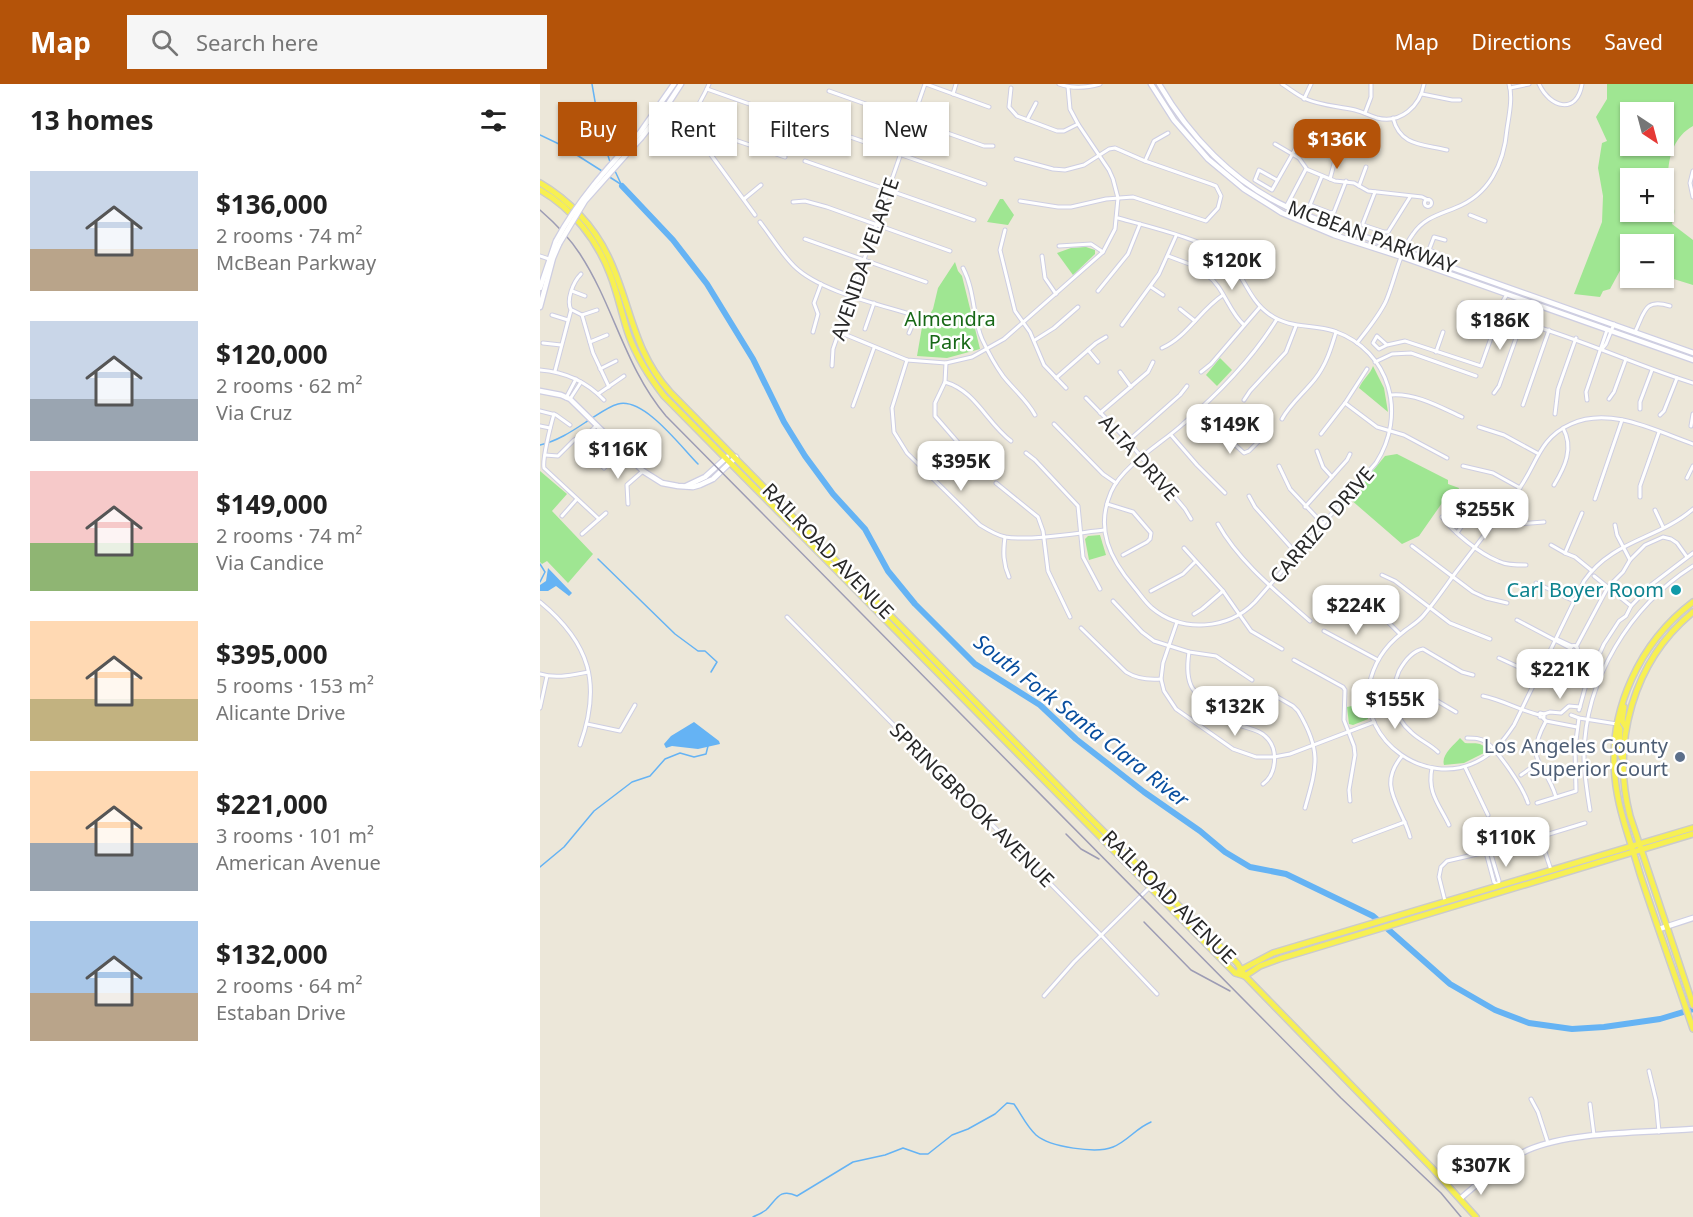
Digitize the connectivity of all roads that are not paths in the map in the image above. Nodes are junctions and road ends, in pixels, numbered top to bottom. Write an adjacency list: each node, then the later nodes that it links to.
1 (674, 84): 39 (main road)
2 (681, 84): 39 (main road)
3 (709, 84): 21 (street)
4 (925, 84): 23 (street); 28 (street, AVENIDA VELARTE)
5 (956, 84): 23 (street)
6 (1059, 84): 19 (street)
7 (1100, 84): 17 (street)
8 (1151, 84): 95 (main road, MCBEAN PARKWAY)
9 (1160, 84): 73 (main road, MCBEAN PARKWAY)
10 (1282, 84): 25 (street)
11 (1311, 84): 25 (street)
12 (1371, 84): 33 (street)
13 (1424, 84): 24 (street)
14 (1528, 84): 18 (street)
15 (1539, 84): 16 (street)
16 (1582, 84)
17 (1092, 85): 19 (street)
18 (1510, 86): 74 (street)
19 (1068, 87): 36 (street)
20 (1011, 88): 35 (street)
21 (707, 89): 27 (street); 30 (street)
22 (829, 91): 29 (street)
23 (952, 94): 32 (street)
24 (1422, 94): 26 (street); 34 (street)
25 (1305, 99): 33 (street)
26 (1460, 99)
27 (699, 102)
28 (919, 102)
29 (863, 103)
30 (749, 104)
31 (1036, 104): 35 (street)
32 (989, 107)
33 (1365, 113): 34 (street)
34 (1393, 118): 43 (street)
35 (1027, 120): 36 (street)
36 (1078, 124): 48 (street)
37 (949, 133): 42 (street)
38 (1168, 133): 52 (street)
39 (640, 136): 96 (main road, bridge)
40 (737, 141): 49 (street)
41 (1275, 144): 44 (street)
42 (993, 146)
43 (1447, 150)
44 (1291, 154): 54 (street); 57 (street, MCBEAN PARKWAY); 58 (street, MCBEAN PARKWAY)
45 (711, 156): 70 (street)
46 (901, 156): 65 (street, AVENIDA VELARTE)
47 (904, 156): 61 (street)
48 (1099, 156): 50 (street); 52 (street); 69 (street)
49 (785, 157)
50 (1016, 159)
51 (805, 161): 65 (street)
52 (1145, 161): 69 (street)
53 (1366, 167): 63 (street)
54 (1306, 169): 56 (street); 73 (street)
55 (1693, 171): 68 (street)
56 (1322, 176): 57 (street); 59 (street, MCBEAN PARKWAY)
57 (1329, 179): 59 (street)
58 (1277, 180): 58 (street, MCBEAN PARKWAY)
59 (1346, 181): 63 (street)
60 (540, 183): 237 (main road, RAILROAD AVENUE)
61 (985, 184)
62 (761, 185): 70 (street)
63 (1359, 186): 66 (street)
64 (540, 189): 241 (main road, RAILROAD AVENUE)
65 (888, 190): 78 (street); 82 (street, AVENIDA VELARTE)
66 (1375, 192): 67 (street); 67 (street)
67 (1410, 196): 74 (street)
68 (1693, 197)
69 (1118, 198): 71 (street); 77 (street)
70 (743, 200): 75 (street)
71 (1020, 201)
72 (793, 202): 82 (street)
73 (1286, 207): 89 (main road, MCBEAN PARKWAY)
74 (1436, 214): 89 (street)
75 (755, 215)
76 (1470, 215): 79 (street)
77 (1118, 218): 81 (street, CARRIZO DRIVE); 90 (street)
78 (974, 220)
79 (1485, 221)
80 (760, 222): 103 (street)
81 (1140, 224): 84 (street, CARRIZO DRIVE); 109 (street)
82 (876, 225): 88 (street); 97 (street, AVENIDA VELARTE)
83 (1005, 230): 132 (street)
84 (1176, 236): 94 (street); 122 (street, CARRIZO DRIVE)
85 (804, 239): 97 (street)
86 (1445, 240): 91 (street)
87 (1059, 246): 90 (street)
88 (950, 251)
89 (1405, 251): 95 (street); 106 (main road, MCBEAN PARKWAY)
90 (1103, 252): 111 (street)
91 (1439, 254)
92 (540, 256): 96 (street)
93 (1042, 256): 111 (street)
94 (1168, 256): 98 (street); 105 (street)
95 (1402, 257): 104 (main road, MCBEAN PARKWAY); 152 (street)
96 (551, 258): 107 (main road); 120 (main road)
97 (864, 260): 102 (street); 113 (street, AVENIDA VELARTE)
98 (1192, 265)
99 (963, 268): 158 (street)
100 (581, 274): 108 (street)
101 (1207, 275): 116 (street)
102 (927, 282)
103 (821, 284): 113 (street); 140 (street)
104 (1479, 285): 106 (main road); 112 (main road, MCBEAN PARKWAY)
105 (1151, 286): 114 (street); 134 (street)
106 (1508, 286): 110 (main road, MCBEAN PARKWAY)
107 (540, 288)
108 (572, 291): 115 (street); 124 (street)
109 (1098, 291)
110 (1523, 291): 112 (main road); 133 (main road, MCBEAN PARKWAY)
111 (1056, 294): 132 (street)
112 (1507, 294): 131 (street); 139 (main road, MCBEAN PARKWAY)
113 (852, 295): 117 (street); 141 (street, AVENIDA VELARTE)
114 (1163, 295)
115 (585, 296)
116 (1222, 296): 130 (street); 135 (street)
117 (874, 303): 137 (street); 145 (street)
118 (1463, 303): 131 (street)
119 (1670, 306): 144 (street)
120 (540, 307)
121 (1078, 307): 149 (street)
122 (1260, 307): 128 (street, CARRIZO DRIVE); 135 (street)
123 (1179, 309): 130 (street)
124 (571, 310): 127 (street); 129 (street)
125 (597, 310): 127 (street)
126 (552, 315): 129 (street)
127 (582, 315): 150 (street)
128 (1277, 319): 136 (street, CARRIZO DRIVE); 205 (street)
129 (568, 320): 153 (street)
130 (1195, 321): 156 (street)
131 (1492, 321): 160 (street)
132 (1024, 322): 149 (street); 158 (street)
133 (1612, 323): 139 (street); 144 (main road, MCBEAN PARKWAY)
134 (1122, 325)
135 (1244, 325): 177 (street)
136 (1296, 326): 142 (street, CARRIZO DRIVE); 198 (street)
137 (865, 329)
138 (1549, 330): 148 (street); 191 (street); 201 (street)
139 (1610, 330): 157 (street); 164 (main road, MCBEAN PARKWAY)
140 (813, 332)
141 (839, 332): 155 (street); 170 (street, AVENIDA VELARTE)
142 (1336, 332): 152 (street, CARRIZO DRIVE); 213 (street)
143 (1443, 332): 160 (street)
144 (1635, 332): 161 (main road, MCBEAN PARKWAY)
145 (909, 333)
146 (607, 335): 150 (street)
147 (1106, 337): 159 (street)
148 (1576, 338): 157 (street); 208 (street)
149 (1035, 340): 180 (street)
150 (590, 342): 171 (street)
151 (543, 343): 153 (street)
152 (1357, 343): 168 (street, CARRIZO DRIVE)
153 (561, 345): 175 (street)
154 (1387, 345): 154 (street); 160 (street)
155 (873, 348): 163 (street); 202 (street)
156 (1162, 348)
157 (1602, 349): 162 (street); 199 (street)
158 (988, 350): 169 (street); 210 (street)
159 (1088, 350): 166 (street); 180 (street)
160 (1436, 352)
161 (1693, 353)
162 (1626, 359): 173 (street); 196 (street)
163 (907, 360): 169 (street); 281 (street)
164 (1693, 360)
165 (616, 361): 171 (street)
166 (1098, 362)
167 (1153, 362): 188 (street)
168 (1375, 362): 179 (street); 193 (street, CARRIZO DRIVE)
169 (945, 363): 184 (street)
170 (832, 366)
171 (600, 369): 187 (street)
172 (1367, 369): 200 (street)
173 (1652, 369): 181 (street); 203 (street)
174 (540, 370): 175 (street)
175 (555, 371): 182 (street)
176 (1120, 372): 188 (street)
177 (1201, 372)
178 (624, 376): 187 (street)
179 (1476, 376)
180 (1056, 378): 189 (street)
181 (1677, 378): 185 (street); 211 (street)
182 (576, 379): 183 (street); 194 (street)
183 (581, 382): 192 (street); 194 (street)
184 (945, 382): 228 (street); 245 (street)
185 (1693, 383)
186 (1187, 386): 229 (street)
187 (609, 387): 192 (street)
188 (1131, 387): 206 (street)
189 (1066, 388)
190 (540, 391): 194 (main road)
191 (1494, 393)
192 (598, 394): 197 (street)
193 (1391, 394): 212 (street); 223 (street, CARRIZO DRIVE)
194 (568, 398): 217 (main road)
195 (1086, 398): 206 (street, ALTA DRIVE)
196 (1609, 399)
197 (604, 400)
198 (1244, 400)
199 (1587, 400)
200 (1345, 404): 223 (street); 226 (street)
201 (1523, 405)
202 (853, 406)
203 (1640, 409)
204 (540, 411): 207 (street)
205 (1198, 411): 225 (street); 227 (street)
206 (1100, 413): 229 (street, ALTA DRIVE)
207 (554, 414): 216 (street); 221 (street)
208 (1555, 414)
209 (1693, 414): 219 (street)
210 (1035, 415)
211 (1660, 415)
212 (1462, 417)
213 (1282, 419)
214 (1622, 420): 222 (street); 224 (street); 257 (street)
215 (1054, 424): 250 (street)
216 (570, 425)
217 (597, 425): 231 (main road); 236 (street)
218 (540, 426): 221 (street)
219 (1691, 426)
220 (1479, 427): 234 (street)
221 (550, 428): 236 (street)
222 (1563, 428): 234 (street); 251 (street)
223 (1390, 431): 239 (street); 273 (street, CARRIZO DRIVE)
224 (1659, 432): 230 (street); 255 (street)
225 (1266, 434)
226 (1321, 434)
227 (1171, 435): 240 (street); 253 (street)
228 (1011, 441)
229 (1128, 441): 240 (street, ALTA DRIVE)
230 (1693, 444)
231 (622, 449): 238 (street); 246 (main road)
232 (1317, 452): 247 (street)
233 (1026, 453): 277 (street)
234 (1538, 453): 252 (street)
235 (1350, 454): 247 (street)
236 (545, 455): 256 (street)
237 (734, 455): 241 (main road); 375 (main road, RAILROAD AVENUE)
238 (593, 457)
239 (1447, 458)
240 (1142, 459): 250 (street); 270 (street, ALTA DRIVE)
241 (728, 461): 246 (main road); 367 (main road, RAILROAD AVENUE)
242 (1279, 466): 261 (street)
243 (1463, 466): 252 (street)
244 (1693, 466): 248 (street)
245 (982, 470)
246 (643, 471): 258 (street)
247 (1332, 477): 261 (street)
248 (1687, 478)
249 (996, 483): 280 (street)
250 (1116, 483): 259 (street)
251 (1554, 485)
252 (1520, 488): 266 (street)
253 (1224, 493)
254 (1249, 496): 289 (street)
255 (1640, 497)
256 (578, 499): 267 (street); 269 (street)
257 (1595, 499)
258 (628, 504)
259 (1107, 504): 276 (street); 290 (street)
260 (1476, 505): 278 (street)
261 (1305, 507): 273 (street)
262 (1693, 509): 275 (street)
263 (1655, 510): 275 (street)
264 (606, 513): 269 (street)
265 (1582, 513): 287 (street)
266 (1500, 514): 271 (street); 284 (street)
267 (562, 516)
268 (1442, 517): 278 (street)
269 (598, 519): 279 (street)
270 (1191, 519)
271 (1544, 522)
272 (1218, 524): 302 (street)
273 (1323, 524): 289 (street, CARRIZO DRIVE)
274 (1615, 525): 285 (street)
275 (1663, 527): 285 (street)
276 (1104, 530): 277 (street); 323 (street, CARRIZO DRIVE)
277 (1081, 533): 280 (street); 304 (street)
278 (1457, 533): 284 (street)
279 (582, 534)
280 (1043, 536): 281 (street); 320 (street)
281 (1005, 537): 300 (street)
282 (1551, 544): 287 (street)
283 (1412, 546): 298 (street)
284 (1475, 546): 294 (street); 298 (street)
285 (1623, 547): 292 (street); 296 (street)
286 (1184, 548): 293 (street)
287 (1565, 553): 296 (street)
288 (1693, 553): 291 (street)
289 (1297, 554): 302 (street, CARRIZO DRIVE)
290 (1124, 555)
291 (1687, 557): 292 (street); 313 (street)
292 (1630, 560): 303 (street)
293 (1195, 562): 305 (street); 306 (street)
294 (1526, 565)
295 (1693, 566): 358 (street)
296 (1591, 570): 308 (street)
297 (1382, 574): 314 (street)
298 (1452, 576): 311 (street); 314 (street)
299 (1594, 576): 303 (street)
300 (1009, 577)
301 (1536, 583): 308 (street)
302 (1271, 585): 318 (street, CARRIZO DRIVE); 322 (street)
303 (1608, 587): 313 (street); 331 (street)
304 (1100, 589)
305 (1151, 591)
306 (1222, 591): 317 (street); 318 (street)
307 (1113, 601): 330 (street)
308 (1574, 601): 328 (street)
309 (540, 602): 337 (street)
310 (1693, 602): 316 (main road)
311 (1507, 603)
312 (1354, 604): 326 (street)
313 (1630, 606): 344 (street)
314 (1430, 607): 326 (street); 327 (street)
315 (1693, 612): 329 (main road)
316 (1679, 613): 329 (main road); 349 (main road)
317 (1194, 614)
318 (1240, 615): 323 (street, CARRIZO DRIVE); 332 (street)
319 (787, 617): 406 (street, SPRINGBROOK AVENUE)
320 (1070, 617)
321 (1517, 620): 328 (street)
322 (1310, 621)
323 (1177, 622): 330 (street)
324 (1081, 628): 342 (street)
325 (1324, 631): 336 (street)
326 (1400, 634): 336 (street)
327 (1490, 639)
328 (1556, 639): 331 (street); 341 (street)
329 (1664, 643): 364 (main road)
330 (1168, 646): 333 (street); 342 (street)
331 (1573, 648): 344 (street)
332 (1282, 650)
333 (1189, 652): 343 (street); 354 (street)
334 (1498, 658): 341 (street)
335 (1294, 660): 365 (street)
336 (1378, 660): 345 (street)
337 (588, 672): 340 (street); 360 (street)
338 (540, 674): 340 (street)
339 (1473, 675): 346 (street)
340 (547, 676): 351 (street)
341 (1538, 676): 352 (street)
342 (1161, 679): 373 (street)
343 (1252, 680)
344 (1587, 681): 356 (street)
345 (1369, 686): 346 (street); 359 (street)
346 (1394, 688): 353 (street); 371 (street)
347 (1267, 691): 369 (street)
348 (1483, 696): 352 (street)
349 (1623, 702): 361 (main road); 364 (main road)
350 (635, 705): 360 (street)
351 (540, 708)
352 (1524, 711): 356 (street); 370 (street)
353 (1456, 712)
354 (1228, 714)
355 (1571, 715): 357 (street)
356 (1543, 717): 363 (street); 376 (street)
357 (1579, 718): 358 (street); 363 (street)
358 (1588, 720): 361 (street); 386 (street)
359 (1374, 722): 365 (street); 372 (street)
360 (587, 724): 368 (street)
361 (1617, 724): 374 (main road); 397 (main road)
362 (1242, 726): 373 (street)
363 (1577, 727): 381 (street)
364 (1626, 727): 374 (main road)
365 (1348, 731): 369 (street); 382 (street)
366 (1467, 738): 370 (street)
367 (1006, 743): 375 (main road); 401 (main road, RAILROAD AVENUE)
368 (580, 745)
369 (1313, 745): 373 (street); 385 (street)
370 (1494, 750): 377 (street); 383 (street)
371 (1438, 752)
372 (1402, 756): 378 (street); 388 (street)
373 (1274, 758): 380 (street)
374 (1623, 759): 396 (main road)
375 (1035, 761): 407 (main road, RAILROAD AVENUE)
376 (1538, 763): 379 (street); 381 (street)
377 (1465, 767): 378 (street); 387 (street)
378 (1432, 768): 390 (street)
379 (1521, 775)
380 (1263, 784)
381 (1556, 797): 384 (street)
382 (1350, 801)
383 (1528, 802)
384 (1537, 803)
385 (1305, 808)
386 (1590, 810)
387 (1488, 815)
388 (1404, 822): 393 (street); 395 (street)
389 (1585, 823): 394 (street)
390 (1449, 825)
391 (1693, 828): 396 (main road)
392 (1693, 834): 396 (main road)
393 (1410, 837)
394 (1536, 838): 398 (street); 399 (street)
395 (1354, 841)
396 (1640, 847): 397 (main road); 404 (main road)
397 (1632, 849): 399 (main road); 405 (main road); 409 (main road)
398 (1488, 852): 400 (street); 402 (street)
399 (1551, 870): 400 (main road)
400 (1498, 885): 402 (main road)
401 (1150, 887): 406 (street); 408 (main road, RAILROAD AVENUE)
402 (1445, 901): 407 (main road)
403 (1693, 918): 404 (main road)
404 (1666, 926): 405 (main road); 412 (main road)
405 (1659, 929): 413 (main road)
406 (1101, 935): 410 (street, SPRINGBROOK AVENUE); 411 (street)
407 (1241, 969): 408 (main road); 409 (main road, RAILROAD AVENUE)
408 (1235, 973): 409 (main road, RAILROAD AVENUE)
409 (1245, 976): 421 (main road)
410 (1157, 994)
411 (1044, 996)
412 (1693, 1005)
413 (1693, 1029)
414 (1649, 1071): 418 (street)
415 (1531, 1099): 420 (street)
416 (1590, 1104): 419 (street)
417 (1693, 1129): 418 (main road)
418 (1659, 1132): 419 (main road)
419 (1594, 1136): 420 (main road)
420 (1548, 1143): 421 (main road)
421 (1461, 1198): 422 (main road)
422 (1476, 1217)

